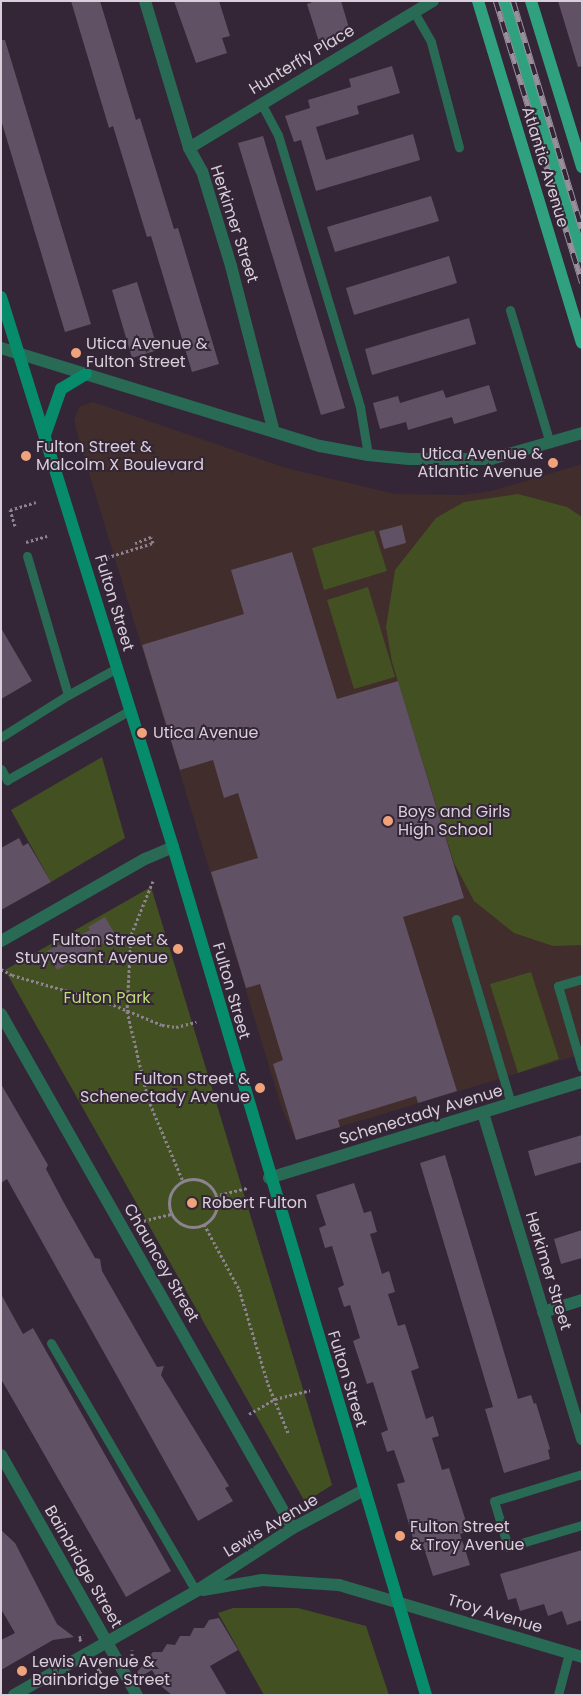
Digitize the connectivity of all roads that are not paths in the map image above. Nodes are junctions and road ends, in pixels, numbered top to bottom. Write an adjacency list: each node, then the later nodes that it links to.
1 (145, 1): 9 (street, Herkimer Street)
2 (433, 1): 6 (street, Hunterfly Place)
3 (478, 1): 14 (main road, Atlantic Avenue)
4 (505, 1): 11 (main road)
5 (532, 1): 10 (main road)
6 (414, 12): 7 (street, Hunterfly Place); 8 (lane)
7 (261, 103): 9 (street, Hunterfly Place); 22 (lane)
8 (459, 147)
9 (189, 148): 18 (street, Herkimer Street)
10 (582, 167)
11 (582, 257)
12 (1, 297): 16 (main road, Fulton Street)
13 (510, 310): 21 (lane)
14 (582, 343)
15 (1, 348): 16 (street)
16 (18, 353): 17 (street); 20 (main road, Fulton Street)
17 (86, 374): 18 (street); 20 (main road)
18 (274, 432): 22 (street)
19 (582, 432): 21 (street)
20 (45, 434): 24 (main road, Fulton Street)
21 (550, 443): 22 (street)
22 (368, 455)
23 (27, 556): 25 (lane)
24 (117, 668): 25 (lane); 26 (main road, Fulton Street)
25 (68, 696): 27 (lane)
26 (130, 710): 28 (lane); 29 (main road, Fulton Street)
27 (1, 736)
28 (1, 769)
29 (173, 848): 31 (street); 39 (main road, Fulton Street)
30 (456, 919): 37 (lane)
31 (1, 941)
32 (582, 979): 34 (lane)
33 (1, 1014): 48 (street, Chauncey Street)
34 (578, 1037): 35 (lane)
35 (582, 1068)
36 (582, 1082): 37 (street, Schenectady Avenue)
37 (511, 1104): 38 (street, Schenectady Avenue)
38 (483, 1113): 39 (street, Schenectady Avenue); 41 (street, Herkimer Street)
39 (269, 1178): 46 (main road, Fulton Street)
40 (582, 1300): 41 (street)
41 (543, 1312): 43 (street, Herkimer Street)
42 (52, 1343): 49 (lane)
43 (582, 1439)
44 (1, 1455): 51 (street, Bainbridge Street)
45 (582, 1474): 47 (lane)
46 (364, 1490): 48 (street, Lewis Avenue); 50 (main road, Fulton Street)
47 (582, 1525)
48 (293, 1528): 49 (street, Lewis Avenue)
49 (196, 1591): 50 (street, Lewis Avenue); 51 (street, Lewis Avenue)
50 (398, 1602): 52 (street, Troy Avenue); 56 (main road, Fulton Street)
51 (107, 1642): 54 (street, Lewis Avenue); 55 (street, Bainbridge Street)
52 (569, 1653): 53 (street, Troy Avenue); 57 (lane)
53 (582, 1657)
54 (14, 1695)
55 (137, 1695)
56 (426, 1695)
57 (558, 1695)

